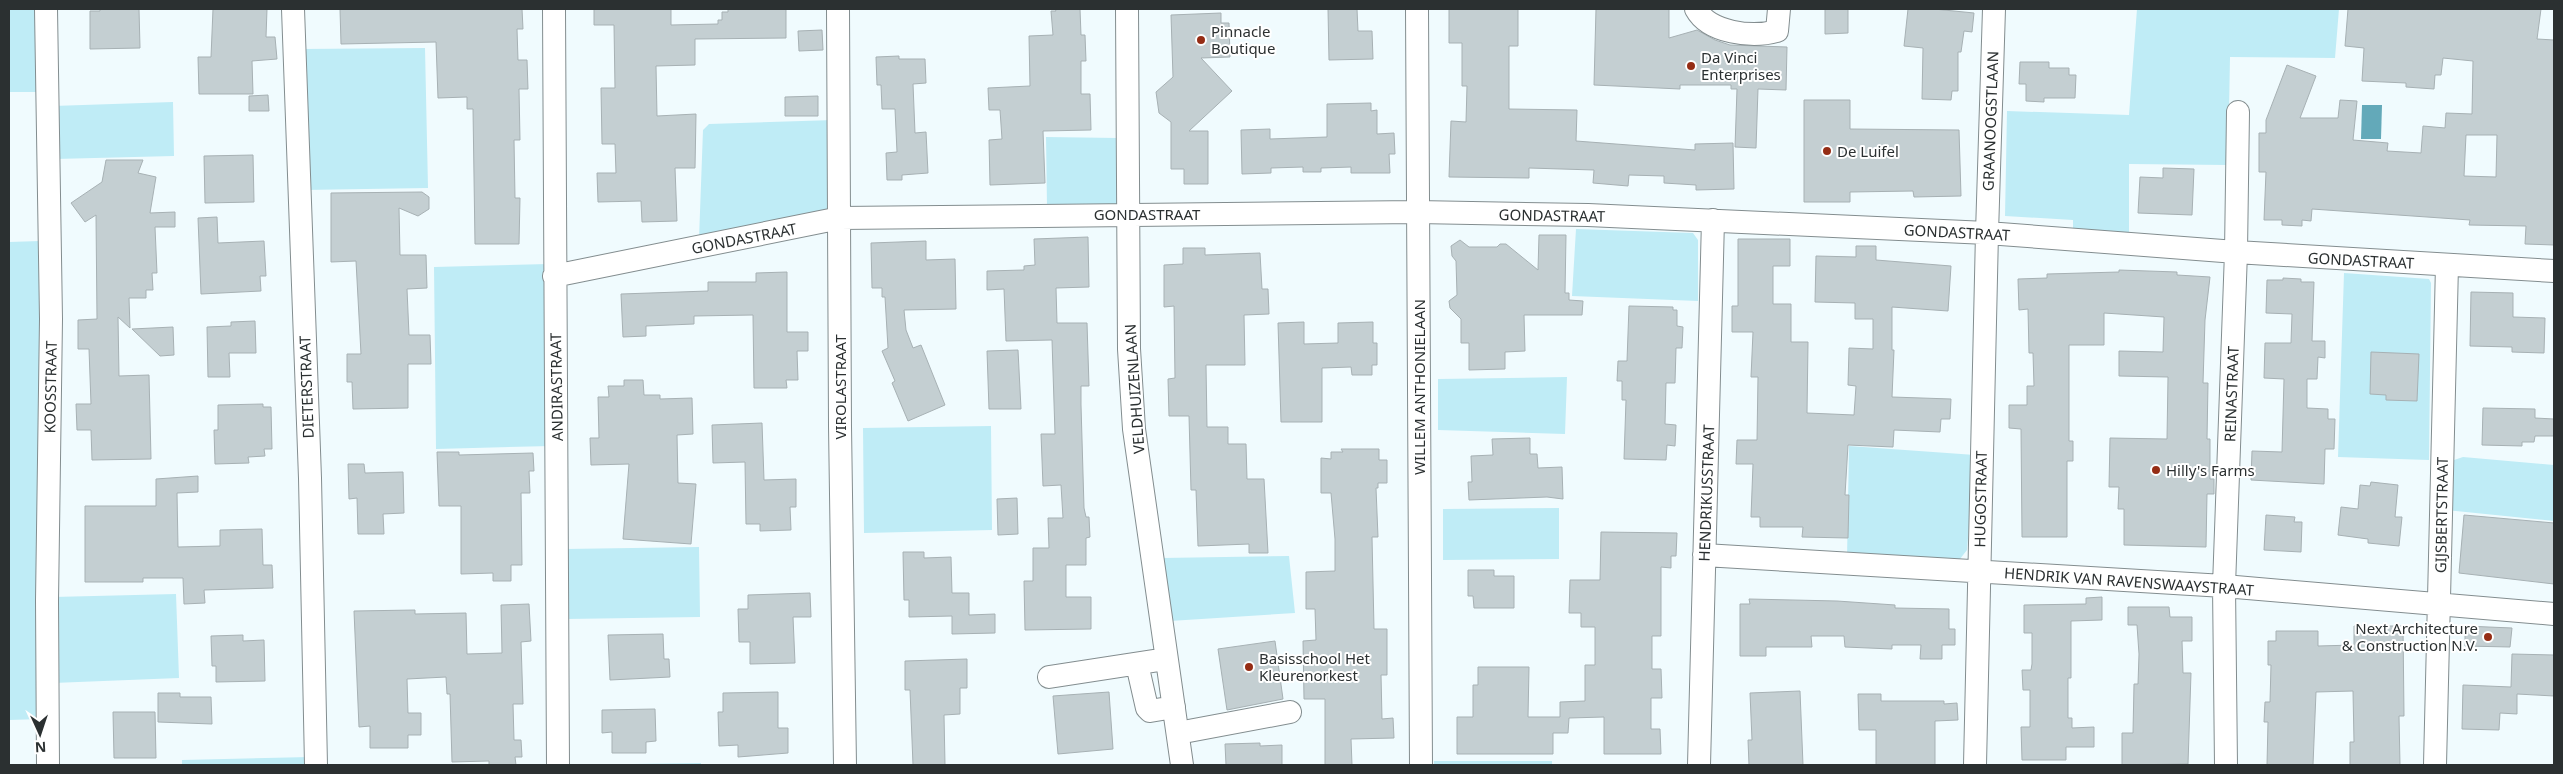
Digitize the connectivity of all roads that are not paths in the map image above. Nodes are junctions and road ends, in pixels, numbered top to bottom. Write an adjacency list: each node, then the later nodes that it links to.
1 (46, 9): 31 (street, KOOSSTRAAT)
2 (293, 9): 32 (street, DIETERSTRAAT)
3 (554, 9): 19 (street, ANDIRASTRAAT)
4 (838, 9): 13 (street, VIROLASTRAAT)
5 (1127, 9): 12 (street, VELDHUIZENLAAN)
6 (1417, 9): 11 (street, WILLEM ANTHONIELAAN)
7 (1696, 9): 8 (street)
8 (1779, 9)
9 (1994, 9): 15 (street, GRAANOOGSTLAAN)
10 (2238, 112): 16 (street, REINASTRAAT)
11 (1417, 212): 12 (street, GONDASTRAAT); 14 (street, GONDASTRAAT); 36 (street, WILLEM ANTHONIELAAN)
12 (1128, 214): 13 (street, GONDASTRAAT); 25 (street, VELDHUIZENLAAN)
13 (840, 218): 19 (street, GONDASTRAAT); 34 (street, VIROLASTRAAT)
14 (1713, 220): 15 (street, GONDASTRAAT); 20 (street, HENDRIKUSSTRAAT)
15 (1986, 233): 16 (street, GONDASTRAAT); 21 (street, HUGOSTRAAT)
16 (2236, 252): 17 (street, GONDASTRAAT); 22 (street, REINASTRAAT)
17 (2447, 265): 18 (street, GONDASTRAAT); 23 (street, GIJSBERTSTRAAT)
18 (2554, 271)
19 (554, 276): 33 (street, ANDIRASTRAAT)
20 (1704, 555): 21 (street, HENDRIK VAN RAVENSWAAYSTRAAT); 37 (street, HENDRIKUSSTRAAT)
21 (1978, 572): 22 (street, HENDRIK VAN RAVENSWAAYSTRAAT); 38 (street, HUGOSTRAAT)
22 (2224, 586): 23 (street, HENDRIK VAN RAVENSWAAYSTRAAT); 39 (street, REINASTRAAT)
23 (2439, 603): 24 (street, HENDRIK VAN RAVENSWAAYSTRAAT); 40 (street, GIJSBERTSTRAAT)
24 (2554, 614)
25 (1166, 659): 26 (street); 28 (street, VELDHUIZENLAAN)
26 (1137, 664): 27 (street); 28 (street)
27 (1049, 677)
28 (1174, 707): 30 (street, VELDHUIZENLAAN)
29 (1290, 712): 30 (street)
30 (1178, 733): 35 (street, VELDHUIZENLAAN)
31 (48, 765)
32 (316, 765)
33 (558, 765)
34 (845, 765)
35 (1182, 765)
36 (1421, 765)
37 (1699, 765)
38 (1975, 765)
39 (2226, 765)
40 (2436, 765)

